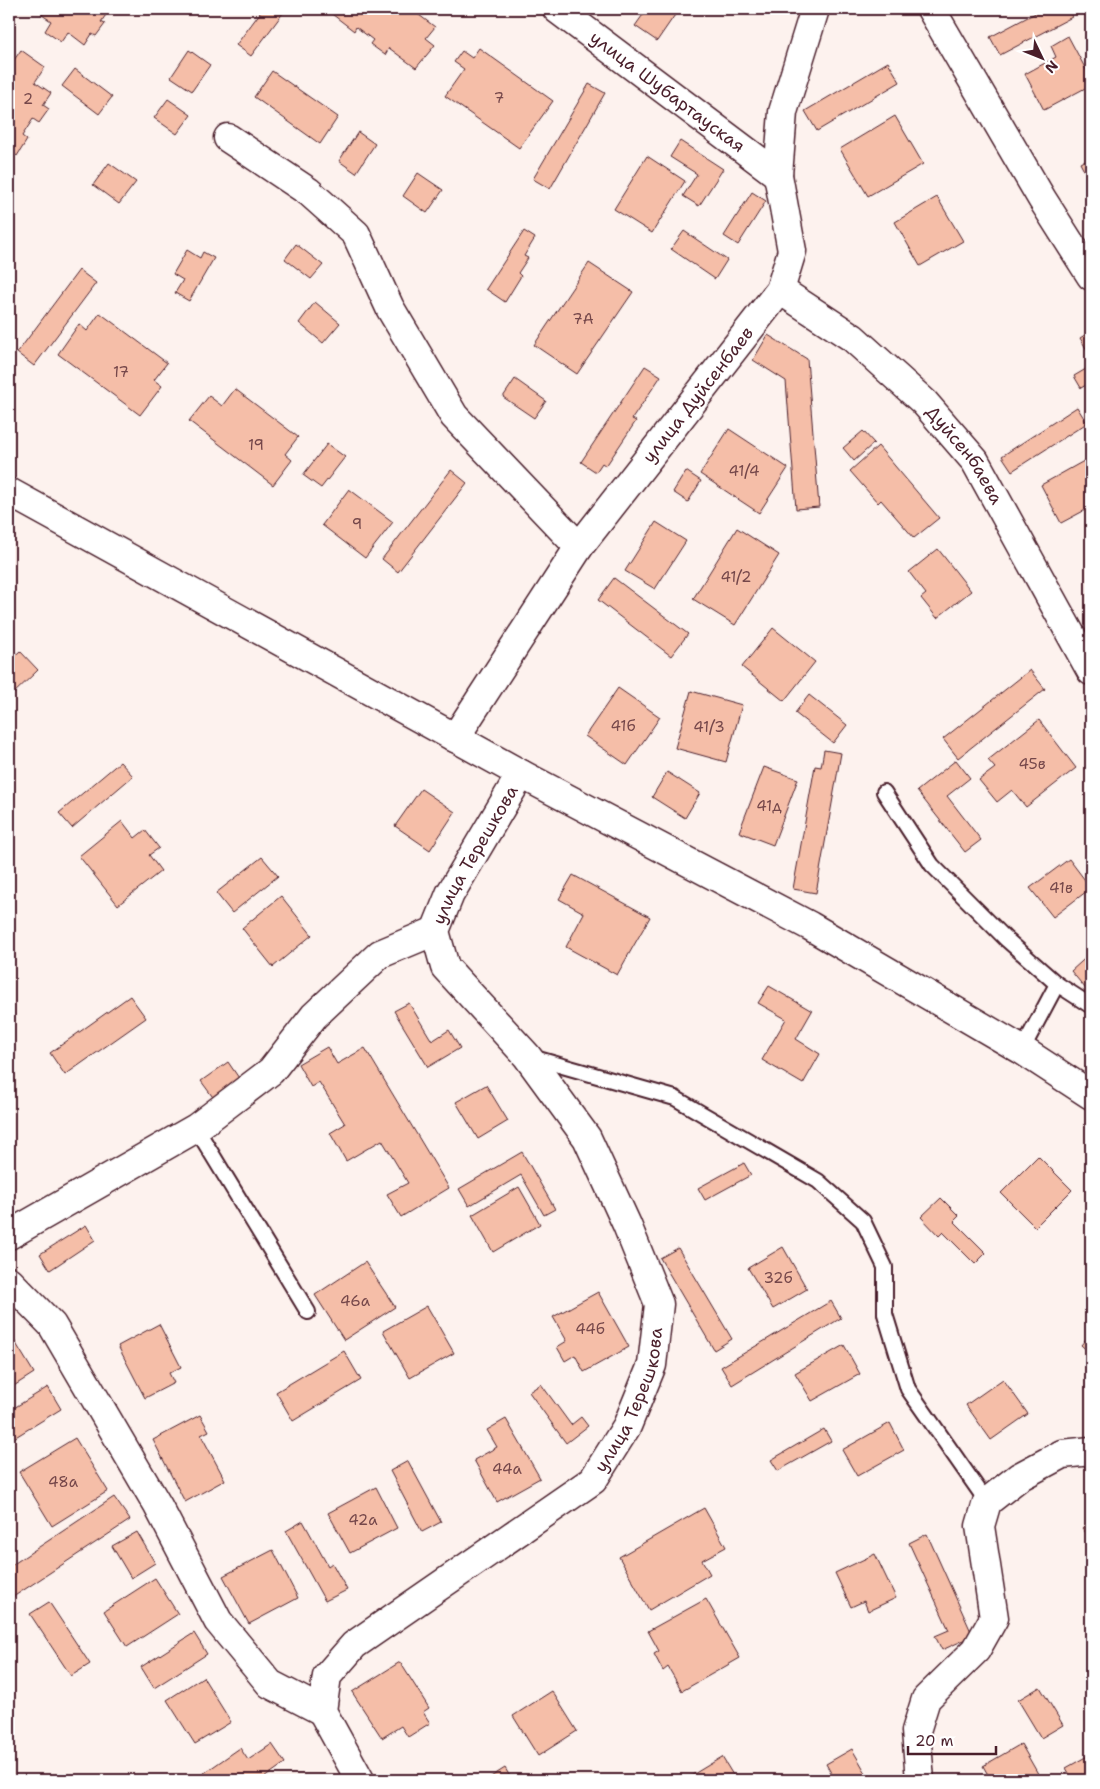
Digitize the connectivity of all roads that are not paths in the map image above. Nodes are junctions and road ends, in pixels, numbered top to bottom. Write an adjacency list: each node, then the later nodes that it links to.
1 (557, 9): 5 (street, улица Шубартауская)
2 (814, 9): 5 (street, улица Дуйсенбаев)
3 (931, 9): 6 (street)
4 (228, 138): 9 (street)
5 (778, 174): 7 (street, улица Дуйсенбаев)
6 (1091, 276)
7 (780, 290): 9 (street, улица Дуйсенбаев); 10 (street, Дуйсенбаева)
8 (9, 492): 11 (street)
9 (579, 547): 11 (street, улица Дуйсенбаев)
10 (1091, 671)
11 (455, 738): 12 (street)
12 (522, 774): 14 (street, улица Терешкова); 17 (street)
13 (884, 792): 15 (lane)
14 (435, 931): 18 (street, улица Терешкова); 20 (street)
15 (1057, 984): 16 (lane); 17 (lane)
16 (1091, 1006)
17 (1022, 1050): 19 (street)
18 (527, 1056): 25 (lane); 26 (street, улица Терешкова)
19 (1091, 1095)
20 (196, 1128): 21 (street); 23 (lane)
21 (9, 1235)
22 (9, 1280): 26 (street)
23 (308, 1312)
24 (1091, 1451): 25 (street)
25 (987, 1502): 28 (street)
26 (322, 1711): 27 (street)
27 (360, 1780)
28 (920, 1780)

